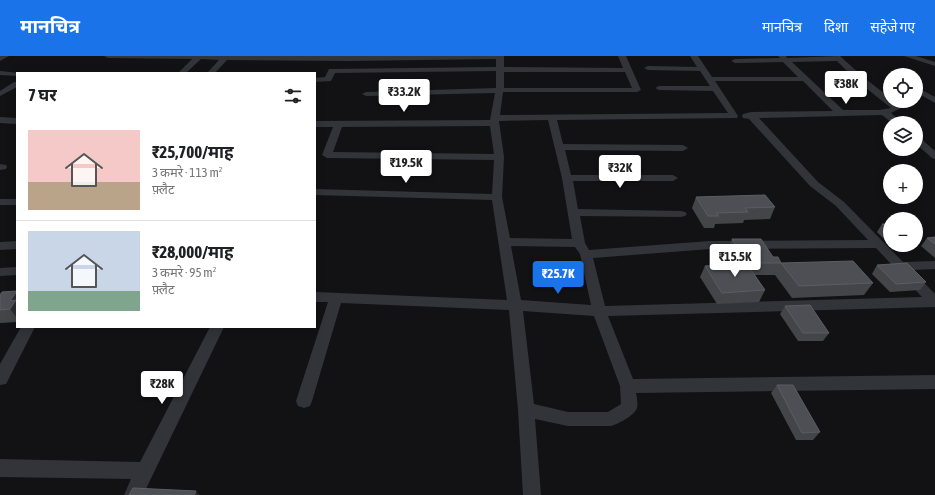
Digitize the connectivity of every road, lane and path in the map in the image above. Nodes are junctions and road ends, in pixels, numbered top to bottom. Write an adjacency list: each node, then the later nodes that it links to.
1 (5, 56): 16 (street)
2 (108, 56): 3 (street)
3 (129, 56): 8 (street)
4 (622, 56): 23 (street)
5 (694, 56): 22 (street)
6 (908, 56): 20 (street)
7 (921, 56): 17 (street)
8 (160, 57): 9 (street)
9 (199, 57): 13 (street); 24 (street)
10 (251, 57): 11 (street); 13 (street)
11 (285, 57): 12 (street)
12 (341, 57): 18 (street)
13 (225, 58): 25 (street)
14 (784, 58): 15 (street); 19 (street); 29 (street)
15 (838, 58): 42 (street)
16 (0, 59)
17 (935, 60)
18 (500, 61): 23 (street); 30 (street); 34 (street)
19 (735, 61)
20 (935, 64)
21 (648, 68): 22 (street)
22 (703, 69): 28 (street)
23 (628, 70): 35 (street)
24 (183, 72)
25 (211, 72)
26 (0, 73): 27 (street)
27 (16, 74)
28 (710, 79): 29 (street); 33 (street)
29 (805, 79): 43 (street)
30 (316, 80)
31 (16, 85): 37 (street)
32 (659, 88): 33 (street)
33 (716, 89): 45 (street)
34 (499, 90): 35 (street); 38 (street); 49 (street)
35 (637, 90): 40 (street)
36 (923, 93): 41 (street)
37 (0, 94): 39 (street)
38 (366, 94)
39 (16, 95)
40 (642, 100)
41 (935, 100)
42 (884, 112): 43 (street); 46 (street)
43 (841, 113): 44 (street)
44 (751, 115): 45 (street); 67 (street)
45 (734, 116): 47 (street)
46 (889, 116)
47 (552, 117): 49 (street); 54 (street)
48 (0, 120): 50 (street)
49 (494, 120): 52 (street); 57 (street)
50 (16, 121)
51 (316, 124): 52 (street)
52 (338, 124): 57 (street)
53 (923, 145): 56 (street)
54 (560, 147): 55 (street); 58 (street)
55 (683, 148)
56 (935, 156)
57 (499, 157): 61 (street)
58 (567, 178): 59 (street); 64 (street)
59 (673, 178)
60 (316, 192): 61 (street)
61 (497, 197): 66 (street)
62 (0, 202): 63 (street)
63 (16, 202)
64 (574, 212): 65 (street); 70 (street)
65 (681, 214)
66 (505, 242): 70 (street); 78 (street)
67 (879, 244): 70 (street); 72 (street)
68 (16, 245): 69 (street)
69 (0, 246)
70 (582, 248): 79 (street)
71 (935, 265): 72 (street)
72 (900, 266): 77 (street)
73 (16, 271): 74 (street)
74 (0, 272)
75 (316, 297): 76 (street)
76 (336, 298): 78 (street); 85 (street)
77 (935, 302): 79 (street)
78 (516, 305): 79 (street); 86 (street)
79 (598, 310): 84 (street)
80 (27, 328): 82 (street)
81 (216, 328): 88 (street)
82 (0, 379)
83 (935, 382): 84 (street)
84 (628, 386): 86 (street)
85 (304, 401)
86 (526, 410): 90 (street)
87 (0, 468): 88 (street)
88 (145, 471): 89 (street)
89 (133, 495)
90 (532, 495)

